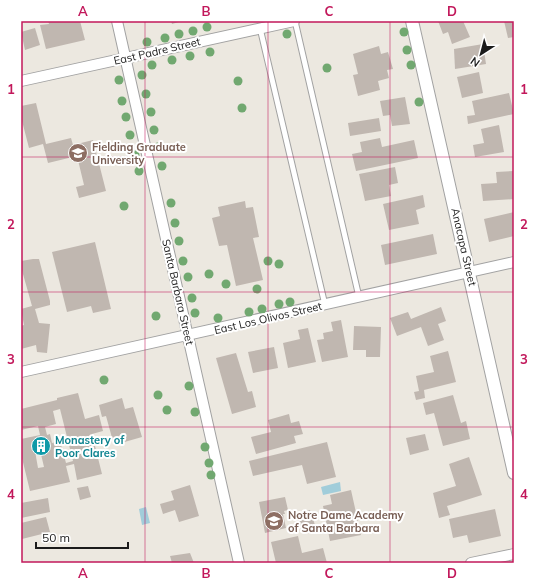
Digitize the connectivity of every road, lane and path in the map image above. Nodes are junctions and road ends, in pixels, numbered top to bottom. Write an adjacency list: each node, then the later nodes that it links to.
1 (117, 21): 5 (street, Santa Barbara Street)
2 (295, 21): 4 (street, East Padre Street); 9 (lane)
3 (412, 21): 8 (street, Anacapa Street)
4 (263, 25): 5 (street, East Padre Street); 10 (lane)
5 (126, 58): 6 (street, East Padre Street); 11 (street, Santa Barbara Street)
6 (21, 81)
7 (514, 262): 8 (street, East Los Olivos Street)
8 (470, 273): 9 (street, East Los Olivos Street); 13 (street, Anacapa Street)
9 (359, 297): 10 (street, East Los Olivos Street)
10 (325, 305): 11 (street, East Los Olivos Street)
11 (188, 335): 12 (street, East Los Olivos Street); 15 (street, Santa Barbara Street)
12 (21, 372)
13 (514, 473)
14 (514, 554): 16 (street)
15 (239, 563)
16 (471, 563)

